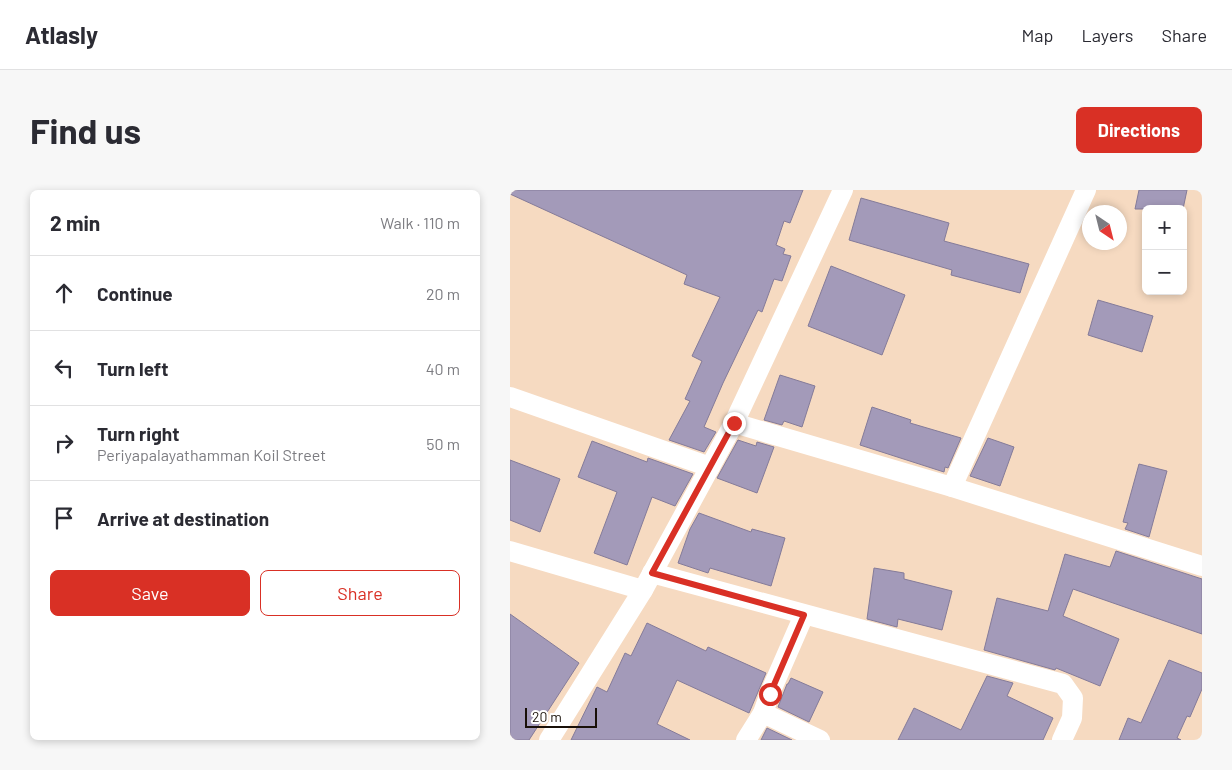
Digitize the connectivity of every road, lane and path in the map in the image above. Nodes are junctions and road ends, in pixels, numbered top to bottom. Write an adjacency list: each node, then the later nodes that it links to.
1 (843, 190): 4 (street)
2 (1086, 190): 6 (street)
3 (510, 397): 5 (street)
4 (734, 423): 5 (street); 6 (street)
5 (710, 467): 9 (street)
6 (952, 487): 8 (street)
7 (510, 551): 9 (street)
8 (1202, 566)
9 (648, 582): 10 (street); 12 (street)
10 (804, 615): 11 (street); 15 (street)
11 (763, 713): 13 (street); 14 (street)
12 (549, 740)
13 (746, 740)
14 (820, 740)
15 (1062, 740)

